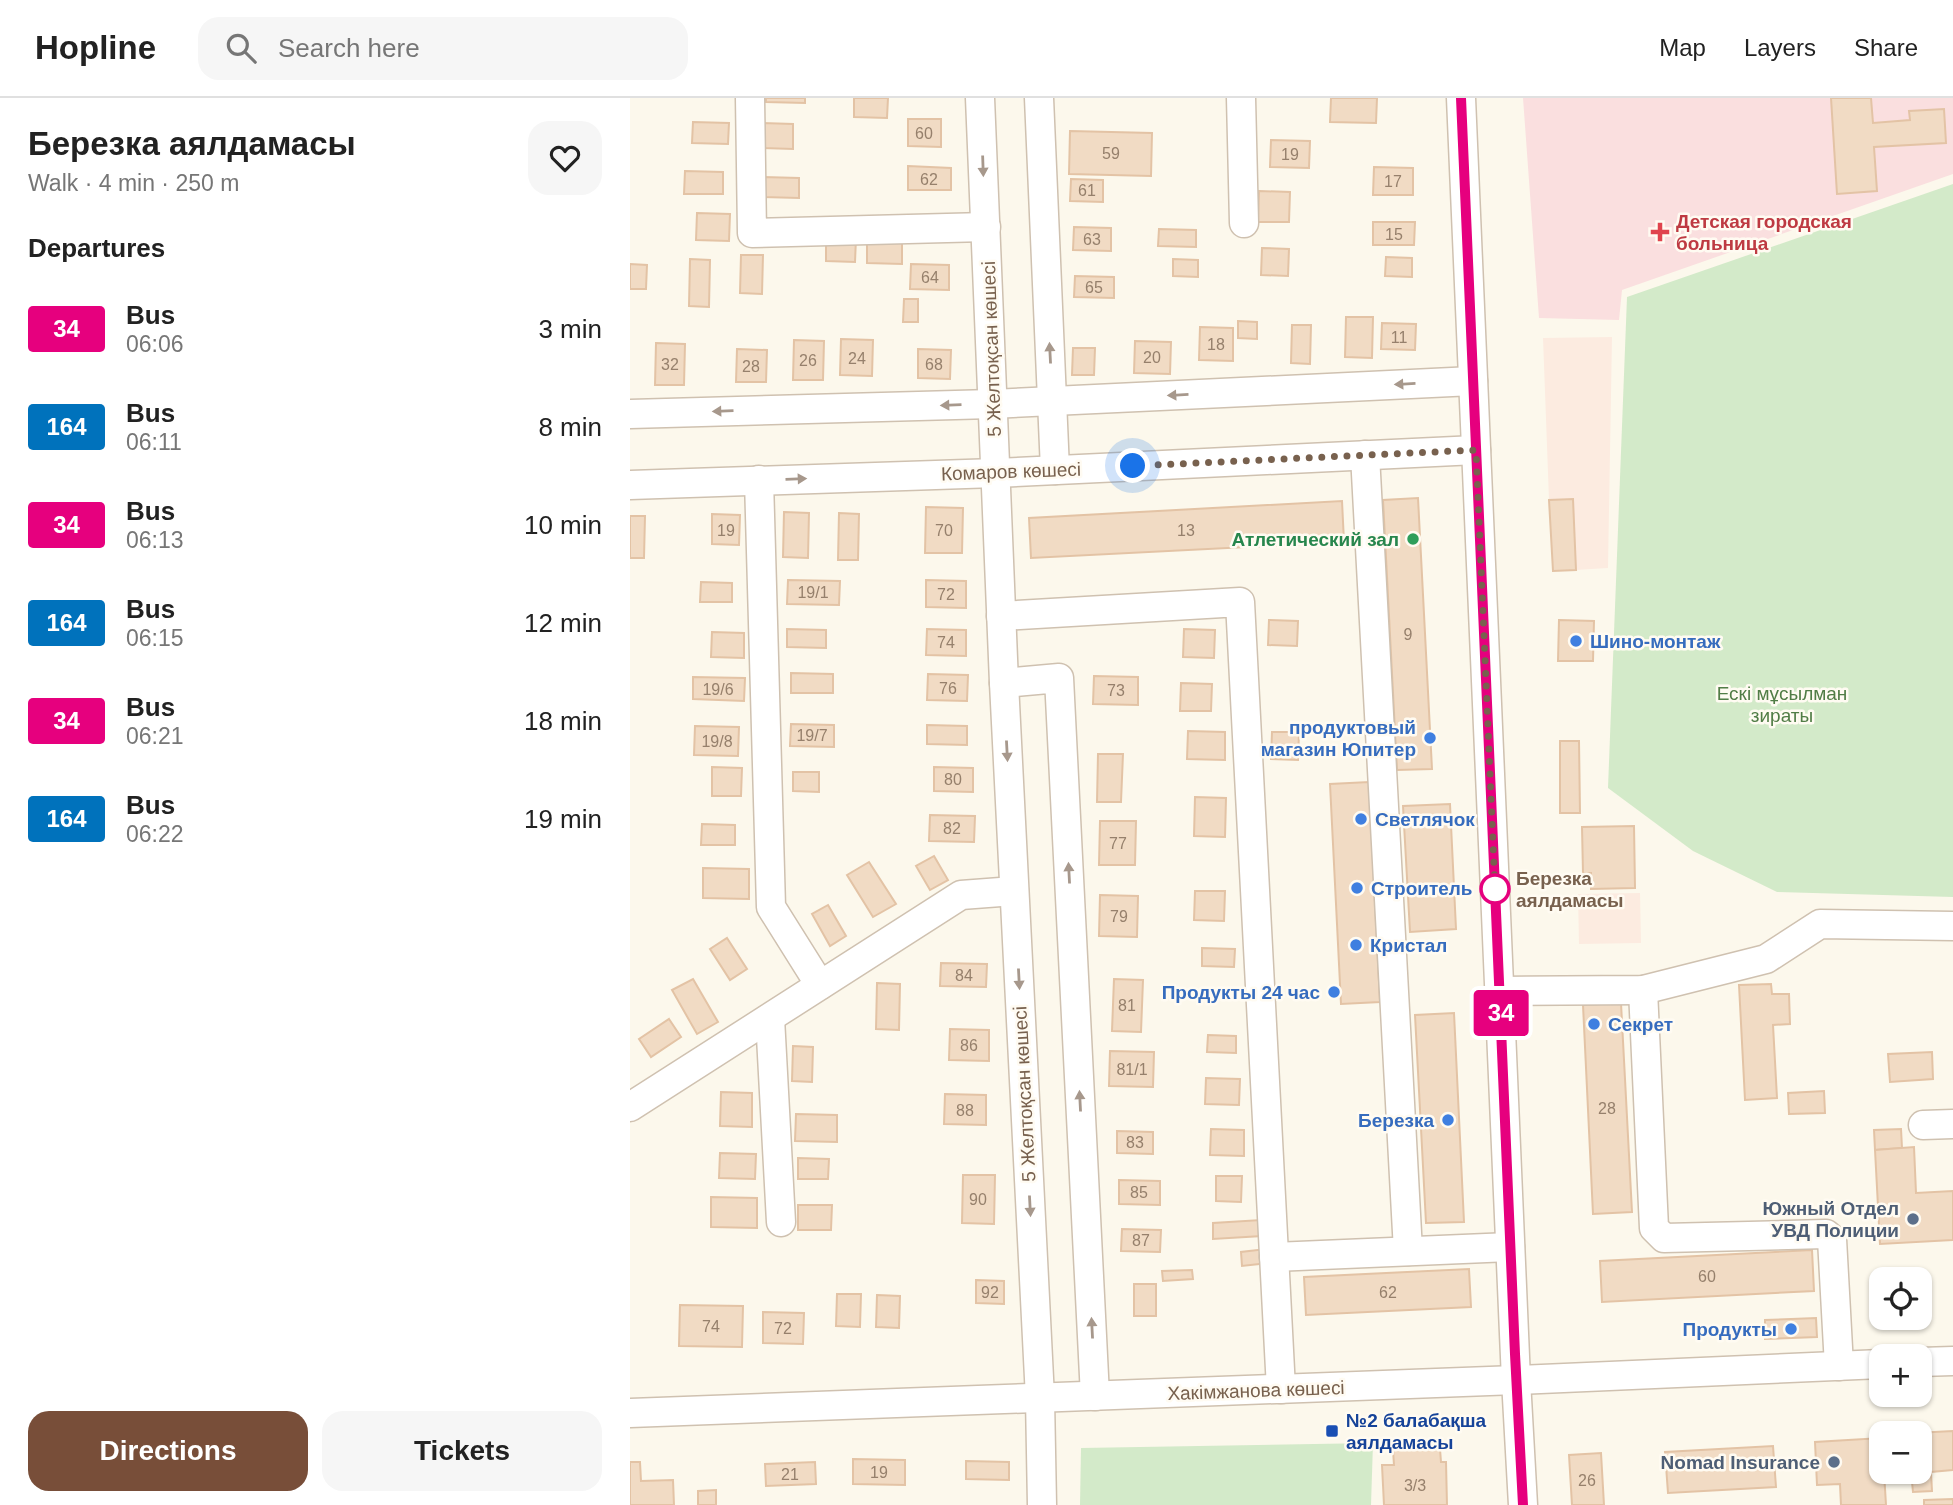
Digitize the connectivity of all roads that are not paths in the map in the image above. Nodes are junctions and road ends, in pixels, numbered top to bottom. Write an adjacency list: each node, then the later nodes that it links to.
1 (750, 98): 7 (street)
2 (980, 98): 7 (street, 5 Желтоқсан көшесі, one-way to 7)
3 (1039, 98): 9 (street, one-way to 3)
4 (1241, 98): 6 (street)
5 (1461, 98): 8 (street)
6 (1244, 223)
7 (985, 228): 10 (street, 5 Желтоқсан көшесі)
8 (1473, 381): 9 (street, one-way to 9); 12 (street)
9 (1052, 402): 10 (street); 14 (street)
10 (992, 404): 11 (street, one-way to 11); 15 (street, 5 Желтоқсан көшесі)
11 (630, 414)
12 (1476, 450): 13 (street, Комаров көшесі); 24 (street)
13 (1365, 455): 14 (street, Комаров көшесі); 31 (street)
14 (1055, 470): 15 (street, Комаров көшесі)
15 (996, 473): 16 (street, Комаров көшесі, one-way to 15); 18 (street, 5 Желтоқсан көшесі)
16 (759, 480): 17 (street, Комаров көшесі); 22 (street)
17 (630, 485)
18 (1002, 616): 19 (street, 5 Желтоқсан көшесі); 32 (street)
19 (1004, 683): 20 (street, 5 Желтоқсан көшесі, one-way to 20); 39 (street, one-way to 19)
20 (1014, 891): 22 (street); 40 (street, 5 Желтоқсан көшесі, one-way to 40)
21 (1953, 926): 23 (street)
22 (820, 985): 25 (street)
23 (1643, 990): 24 (street); 36 (street)
24 (1500, 991): 30 (street)
25 (770, 1018): 26 (street); 29 (street)
26 (630, 1107)
27 (1953, 1124): 28 (street)
28 (1923, 1125)
29 (780, 1223)
30 (1510, 1247): 31 (street); 37 (street)
31 (1408, 1251): 32 (street)
32 (1274, 1256): 38 (street)
33 (1953, 1361): 34 (street)
34 (1932, 1362)
35 (1869, 1365): 36 (street, Хакімжанова көшесі)
36 (1839, 1366): 37 (street, Хакімжанова көшесі)
37 (1516, 1380): 38 (street, Хакімжанова көшесі); 43 (street)
38 (1281, 1389): 39 (street, Хакімжанова көшесі)
39 (1096, 1396): 40 (street, Хакімжанова көшесі)
40 (1040, 1398): 41 (street, Хакімжанова көшесі); 42 (street, 5 Желтоқсан көшесі)
41 (630, 1413)
42 (1042, 1505)
43 (1523, 1505)

